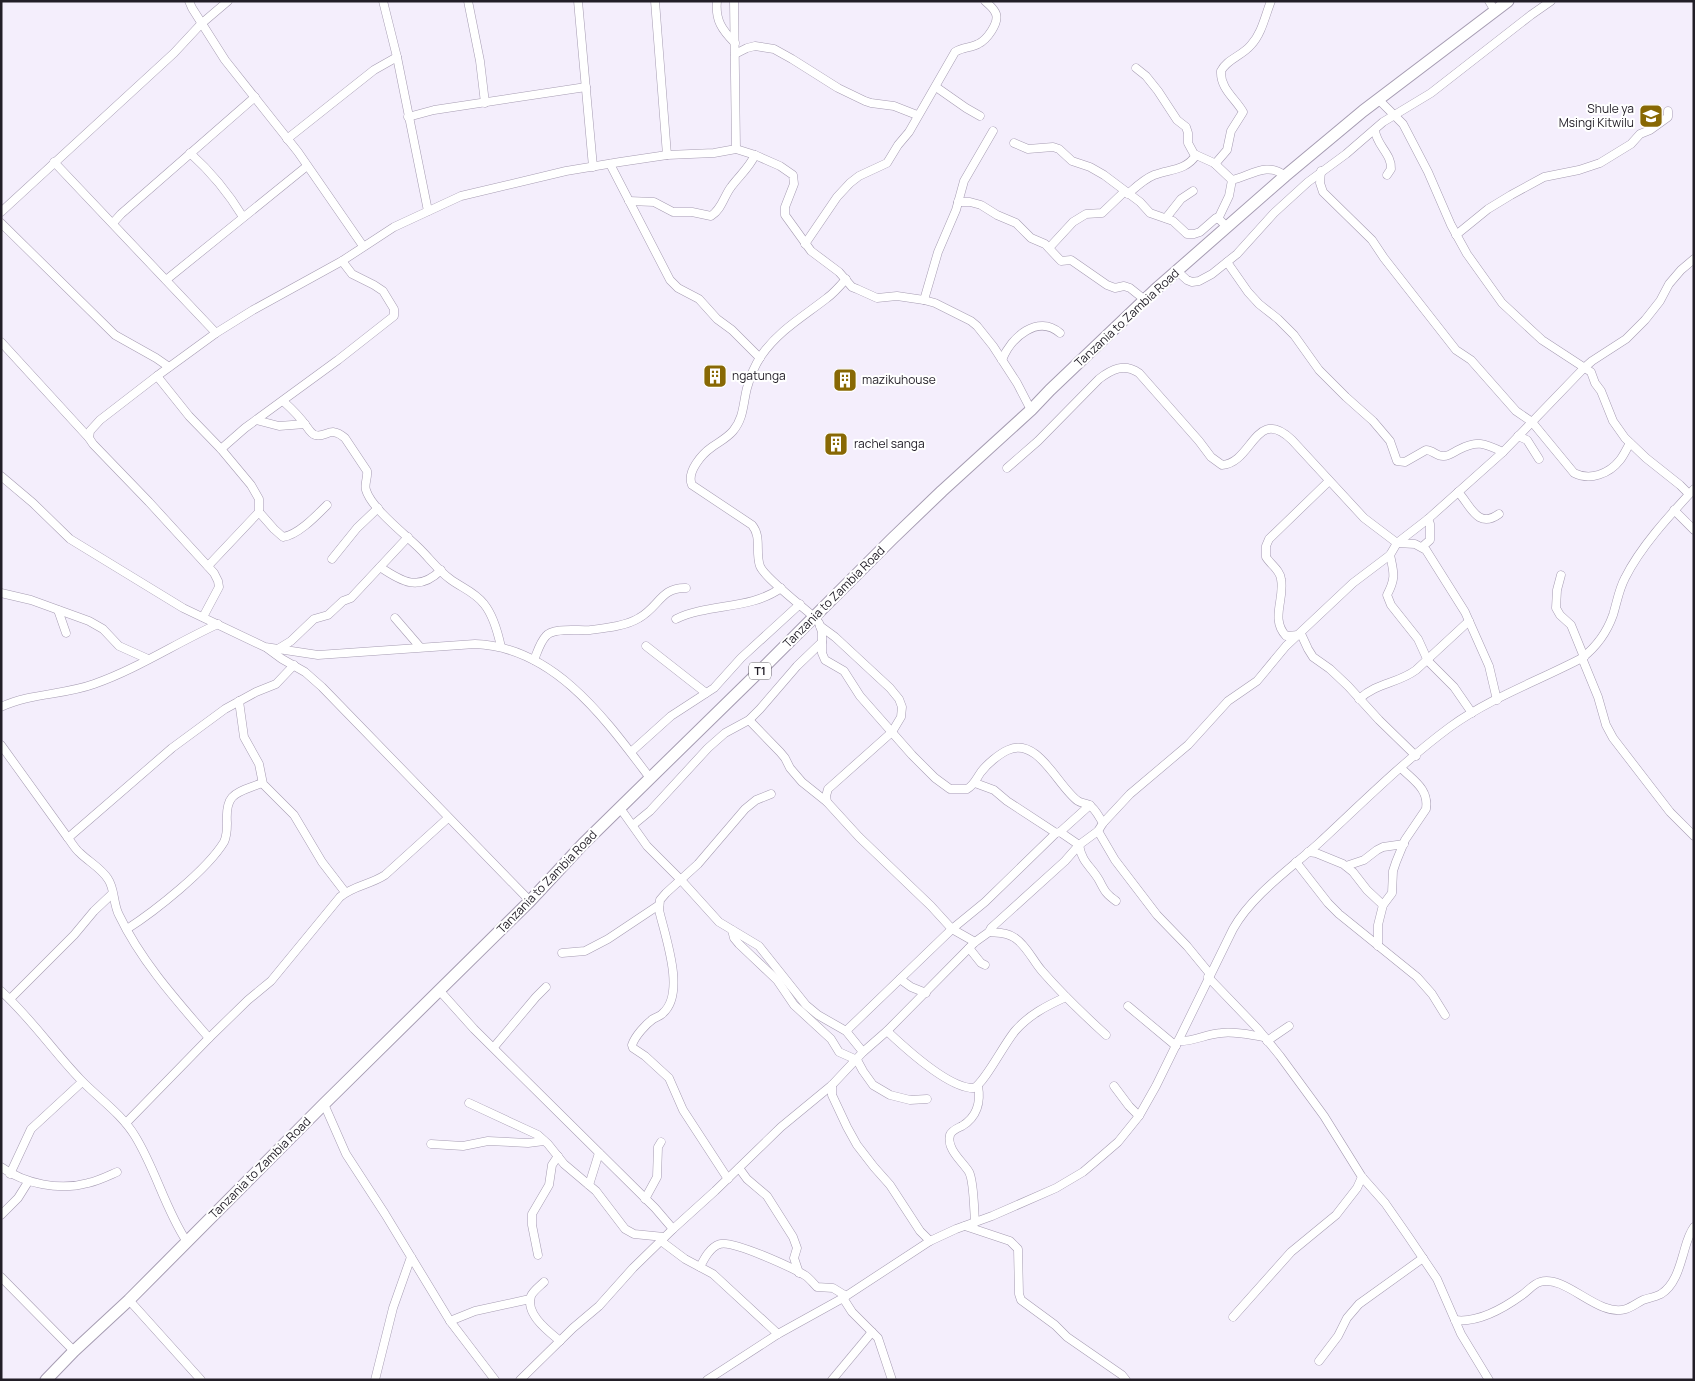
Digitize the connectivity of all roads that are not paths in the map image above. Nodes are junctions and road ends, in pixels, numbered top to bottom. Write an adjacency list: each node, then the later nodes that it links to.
1 (189, 1): 14 (street)
2 (228, 1): 14 (street)
3 (383, 1): 17 (street)
4 (468, 1): 23 (street)
5 (578, 1): 19 (street)
6 (655, 1): 35 (street)
7 (717, 1): 15 (street)
8 (734, 1): 15 (street)
9 (985, 1): 20 (street)
10 (1271, 1): 40 (street)
11 (1508, 1): 13 (highway, Tanzania to Zambia Road / T1)
12 (1551, 1): 25 (street)
13 (1492, 6): 22 (highway, Tanzania to Zambia Road / T1)
14 (201, 24): 21 (street); 38 (street)
15 (735, 43): 16 (street)
16 (735, 54): 26 (street); 33 (street)
17 (397, 57): 28 (street); 31 (street)
18 (1136, 68): 37 (street)
19 (586, 87): 23 (street); 42 (street)
20 (936, 87): 26 (street); 27 (street)
21 (255, 98): 31 (street); 34 (street)
22 (1378, 99): 25 (street); 45 (highway, Tanzania to Zambia Road / T1)
23 (485, 103): 28 (street)
24 (1668, 111): 59 (street)
25 (1395, 114): 29 (street); 59 (street)
26 (917, 115): 60 (street)
27 (980, 116)
28 (408, 117): 51 (street)
29 (1375, 130): 43 (street); 44 (street)
30 (994, 131): 50 (street)
31 (287, 139): 41 (street)
32 (1014, 143): 48 (street)
33 (736, 149): 35 (street); 36 (street)
34 (190, 153): 53 (street); 57 (street)
35 (667, 155): 39 (street)
36 (755, 155): 49 (street); 60 (street)
37 (1196, 155): 40 (street); 48 (street)
38 (54, 162): 52 (street); 57 (street)
39 (610, 164): 42 (street); 49 (street)
40 (1215, 164): 46 (street)
41 (307, 166): 53 (street); 61 (street)
42 (593, 167): 51 (street)
43 (1321, 171): 65 (street); 82 (street)
44 (1387, 175)
45 (1285, 176): 46 (street); 58 (highway, Tanzania to Zambia Road / T1)
46 (1232, 180): 55 (street)
47 (1193, 191): 54 (street)
48 (1126, 193): 54 (street); 62 (street)
49 (629, 201): 74 (street)
50 (958, 202): 62 (street); 69 (street)
51 (428, 211): 61 (street)
52 (1, 212)
53 (243, 217): 68 (street)
54 (1166, 218): 55 (street)
55 (1218, 219): 58 (street)
56 (1, 223): 76 (street)
57 (113, 223): 68 (street)
58 (1227, 227): 66 (highway, Tanzania to Zambia Road / T1)
59 (1456, 235): 77 (street)
60 (804, 244): 67 (street)
61 (363, 246): 64 (street)
62 (1049, 248): 70 (street)
63 (1694, 259): 77 (street)
64 (342, 261): 71 (street); 79 (street)
65 (1227, 262): 66 (street); 88 (street)
66 (1177, 271): 70 (highway, Tanzania to Zambia Road / T1)
67 (846, 279): 69 (street); 74 (street)
68 (166, 280): 71 (street)
69 (924, 300): 75 (street)
70 (1145, 300): 80 (highway, Tanzania to Zambia Road / T1)
71 (216, 333): 76 (street)
72 (1060, 333): 75 (street)
73 (1, 342): 85 (street)
74 (760, 358): 112 (street)
75 (1002, 360): 80 (street)
76 (168, 367): 78 (street)
77 (1584, 368): 82 (street); 86 (street)
78 (157, 376): 85 (street); 87 (street)
79 (283, 401): 81 (street); 83 (street)
80 (1031, 410): 119 (highway, Tanzania to Zambia Road / T1)
81 (256, 420): 83 (street); 87 (street)
82 (1532, 422): 84 (street); 86 (street)
83 (305, 424): 96 (street)
84 (1518, 436): 88 (street); 89 (street)
85 (89, 438): 107 (street)
86 (1630, 443): 94 (street)
87 (221, 450): 98 (street)
88 (1502, 452): 93 (street)
89 (1539, 459)
90 (1007, 468): 92 (street)
91 (1, 476): 116 (street)
92 (1329, 481): 103 (street); 123 (street)
93 (1458, 492): 99 (street); 100 (street)
94 (1691, 492): 97 (street)
95 (327, 505): 98 (street)
96 (378, 508): 102 (street); 106 (street)
97 (1674, 510): 101 (street); 130 (street)
98 (260, 512): 107 (street)
99 (1499, 514)
100 (1428, 518): 103 (street); 104 (street)
101 (1694, 530)
102 (408, 537): 108 (street); 109 (street)
103 (1397, 543): 104 (street); 105 (street)
104 (1422, 547): 120 (street)
105 (1390, 556): 123 (street); 133 (street)
106 (332, 559)
107 (208, 566): 116 (street)
108 (380, 567): 109 (street); 129 (street)
109 (441, 570): 128 (street)
110 (1561, 574): 130 (street)
111 (686, 588): 132 (street)
112 (781, 588): 114 (street); 118 (street)
113 (1, 593): 115 (street)
114 (800, 604): 119 (street); 135 (street)
115 (58, 610): 122 (street); 131 (street)
116 (203, 617): 121 (street)
117 (395, 618): 127 (street)
118 (676, 619)
119 (817, 621): 124 (street); 142 (street); 147 (highway, Tanzania to Zambia Road / T1)
120 (1469, 621): 133 (street); 137 (street)
121 (218, 624): 126 (street); 131 (street)
122 (66, 633)
123 (1299, 635): 136 (street); 155 (street)
124 (822, 642): 141 (street); 142 (street)
125 (646, 646): 135 (street)
126 (266, 647): 129 (street); 134 (street)
127 (420, 647): 128 (street); 129 (street)
128 (501, 647): 132 (street)
129 (278, 649)
130 (1583, 658): 137 (street); 159 (street)
131 (148, 659): 139 (street)
132 (534, 660): 144 (street)
133 (1428, 661): 136 (street); 140 (street)
134 (294, 666): 138 (street); 154 (street)
135 (706, 693): 144 (street)
136 (1359, 699): 145 (street)
137 (1496, 700): 140 (street)
138 (239, 701): 148 (street); 160 (street)
139 (2, 704)
140 (1472, 713): 145 (street)
141 (749, 720): 151 (street); 156 (street)
142 (892, 732): 149 (street); 151 (street)
143 (1, 745): 160 (street)
144 (630, 752): 147 (street)
145 (1416, 756): 146 (street)
146 (1401, 768): 161 (street); 163 (street)
147 (650, 778): 153 (highway, Tanzania to Zambia Road / T1)
148 (262, 783): 167 (street); 173 (street)
149 (975, 783): 152 (street); 158 (street)
150 (771, 794): 166 (street)
151 (826, 802): 174 (street)
152 (1090, 805): 155 (street); 158 (street)
153 (620, 808): 156 (street); 169 (highway, Tanzania to Zambia Road / T1)
154 (448, 818): 167 (street); 169 (street)
155 (1102, 823): 157 (street)
156 (633, 825): 166 (street)
157 (1098, 831): 162 (street); 182 (street)
158 (1058, 832): 162 (street); 174 (street)
159 (1694, 836)
160 (68, 838): 168 (street)
161 (1404, 844): 165 (street); 172 (street)
162 (1079, 845): 170 (street); 176 (street)
163 (1308, 852): 164 (street); 165 (street)
164 (1296, 862): 178 (street); 182 (street)
165 (1346, 866): 172 (street)
166 (681, 880): 171 (street); 175 (street)
167 (345, 892): 196 (street)
168 (112, 894): 173 (street); 189 (street)
169 (530, 901): 185 (highway, Tanzania to Zambia Road / T1)
170 (1116, 901)
171 (659, 905): 180 (street); 221 (street)
172 (1383, 905): 178 (street)
173 (127, 928): 196 (street)
174 (952, 929): 177 (street); 183 (street)
175 (732, 930): 193 (street); 201 (street)
176 (989, 932): 177 (street); 188 (street)
177 (975, 942): 179 (street)
178 (1378, 946): 191 (street)
179 (969, 948): 181 (street); 187 (street)
180 (562, 954)
181 (985, 965)
182 (1209, 975): 197 (street); 198 (street)
183 (900, 979): 187 (street); 193 (street)
184 (546, 987): 199 (street)
185 (440, 990): 199 (street); 208 (highway, Tanzania to Zambia Road / T1)
186 (1, 992): 189 (street)
187 (926, 993): 194 (street)
188 (1066, 996): 195 (street); 204 (street)
189 (10, 999): 202 (street)
190 (1128, 1006): 198 (street)
191 (1445, 1015)
192 (1290, 1026): 197 (street)
193 (846, 1031): 200 (street)
194 (887, 1031): 200 (street); 204 (street)
195 (1106, 1035)
196 (209, 1038): 210 (street)
197 (1266, 1039): 198 (street); 220 (street)
198 (1177, 1043): 209 (street)
199 (494, 1046): 214 (street)
200 (862, 1052): 201 (street)
201 (857, 1060): 203 (street); 206 (street)
202 (82, 1082): 210 (street); 219 (street)
203 (832, 1085): 217 (street); 231 (street)
204 (978, 1086): 226 (street)
205 (1114, 1086): 209 (street)
206 (927, 1099)
207 (469, 1103): 211 (street)
208 (324, 1104): 232 (highway, Tanzania to Zambia Road / T1); 234 (street)
209 (1139, 1116): 226 (street)
210 (126, 1123): 232 (street)
211 (544, 1141): 213 (street); 215 (street)
212 (661, 1142): 224 (street)
213 (431, 1144)
214 (599, 1153): 223 (street); 224 (street)
215 (558, 1156): 223 (street); 233 (street)
216 (1, 1167): 219 (street)
217 (739, 1168): 221 (street); 237 (street)
218 (117, 1172): 222 (street)
219 (10, 1174): 222 (street)
220 (1362, 1177): 235 (street); 243 (street)
221 (728, 1179): 229 (street)
222 (28, 1182): 225 (street)
223 (589, 1184): 230 (street)
224 (645, 1199): 229 (street)
225 (1, 1215)
226 (975, 1222): 227 (street)
227 (965, 1226): 231 (street); 259 (street)
228 (1694, 1226): 244 (street)
229 (672, 1229): 230 (street)
230 (663, 1239): 236 (street); 248 (street)
231 (930, 1241): 240 (street)
232 (188, 1242): 241 (highway, Tanzania to Zambia Road / T1)
233 (538, 1255)
234 (411, 1257): 245 (street); 253 (street)
235 (1423, 1258): 244 (street); 250 (street)
236 (700, 1267): 237 (street); 247 (street)
237 (799, 1273): 240 (street)
238 (1, 1277): 249 (street)
239 (544, 1282): 242 (street)
240 (845, 1297): 246 (street); 247 (street)
241 (129, 1300): 249 (highway, Tanzania to Zambia Road / T1); 252 (street)
242 (530, 1300): 245 (street); 248 (street)
243 (1233, 1317)
244 (1455, 1320): 260 (street)
245 (450, 1321): 254 (street)
246 (872, 1332): 257 (street); 258 (street)
247 (778, 1334): 256 (street)
248 (560, 1341): 255 (street)
249 (74, 1351): 251 (highway, Tanzania to Zambia Road / T1)
250 (1319, 1361)
251 (46, 1380)
252 (201, 1380)
253 (375, 1380)
254 (495, 1380)
255 (520, 1380)
256 (707, 1380)
257 (832, 1380)
258 (892, 1380)
259 (1126, 1380)
260 (1489, 1380)

